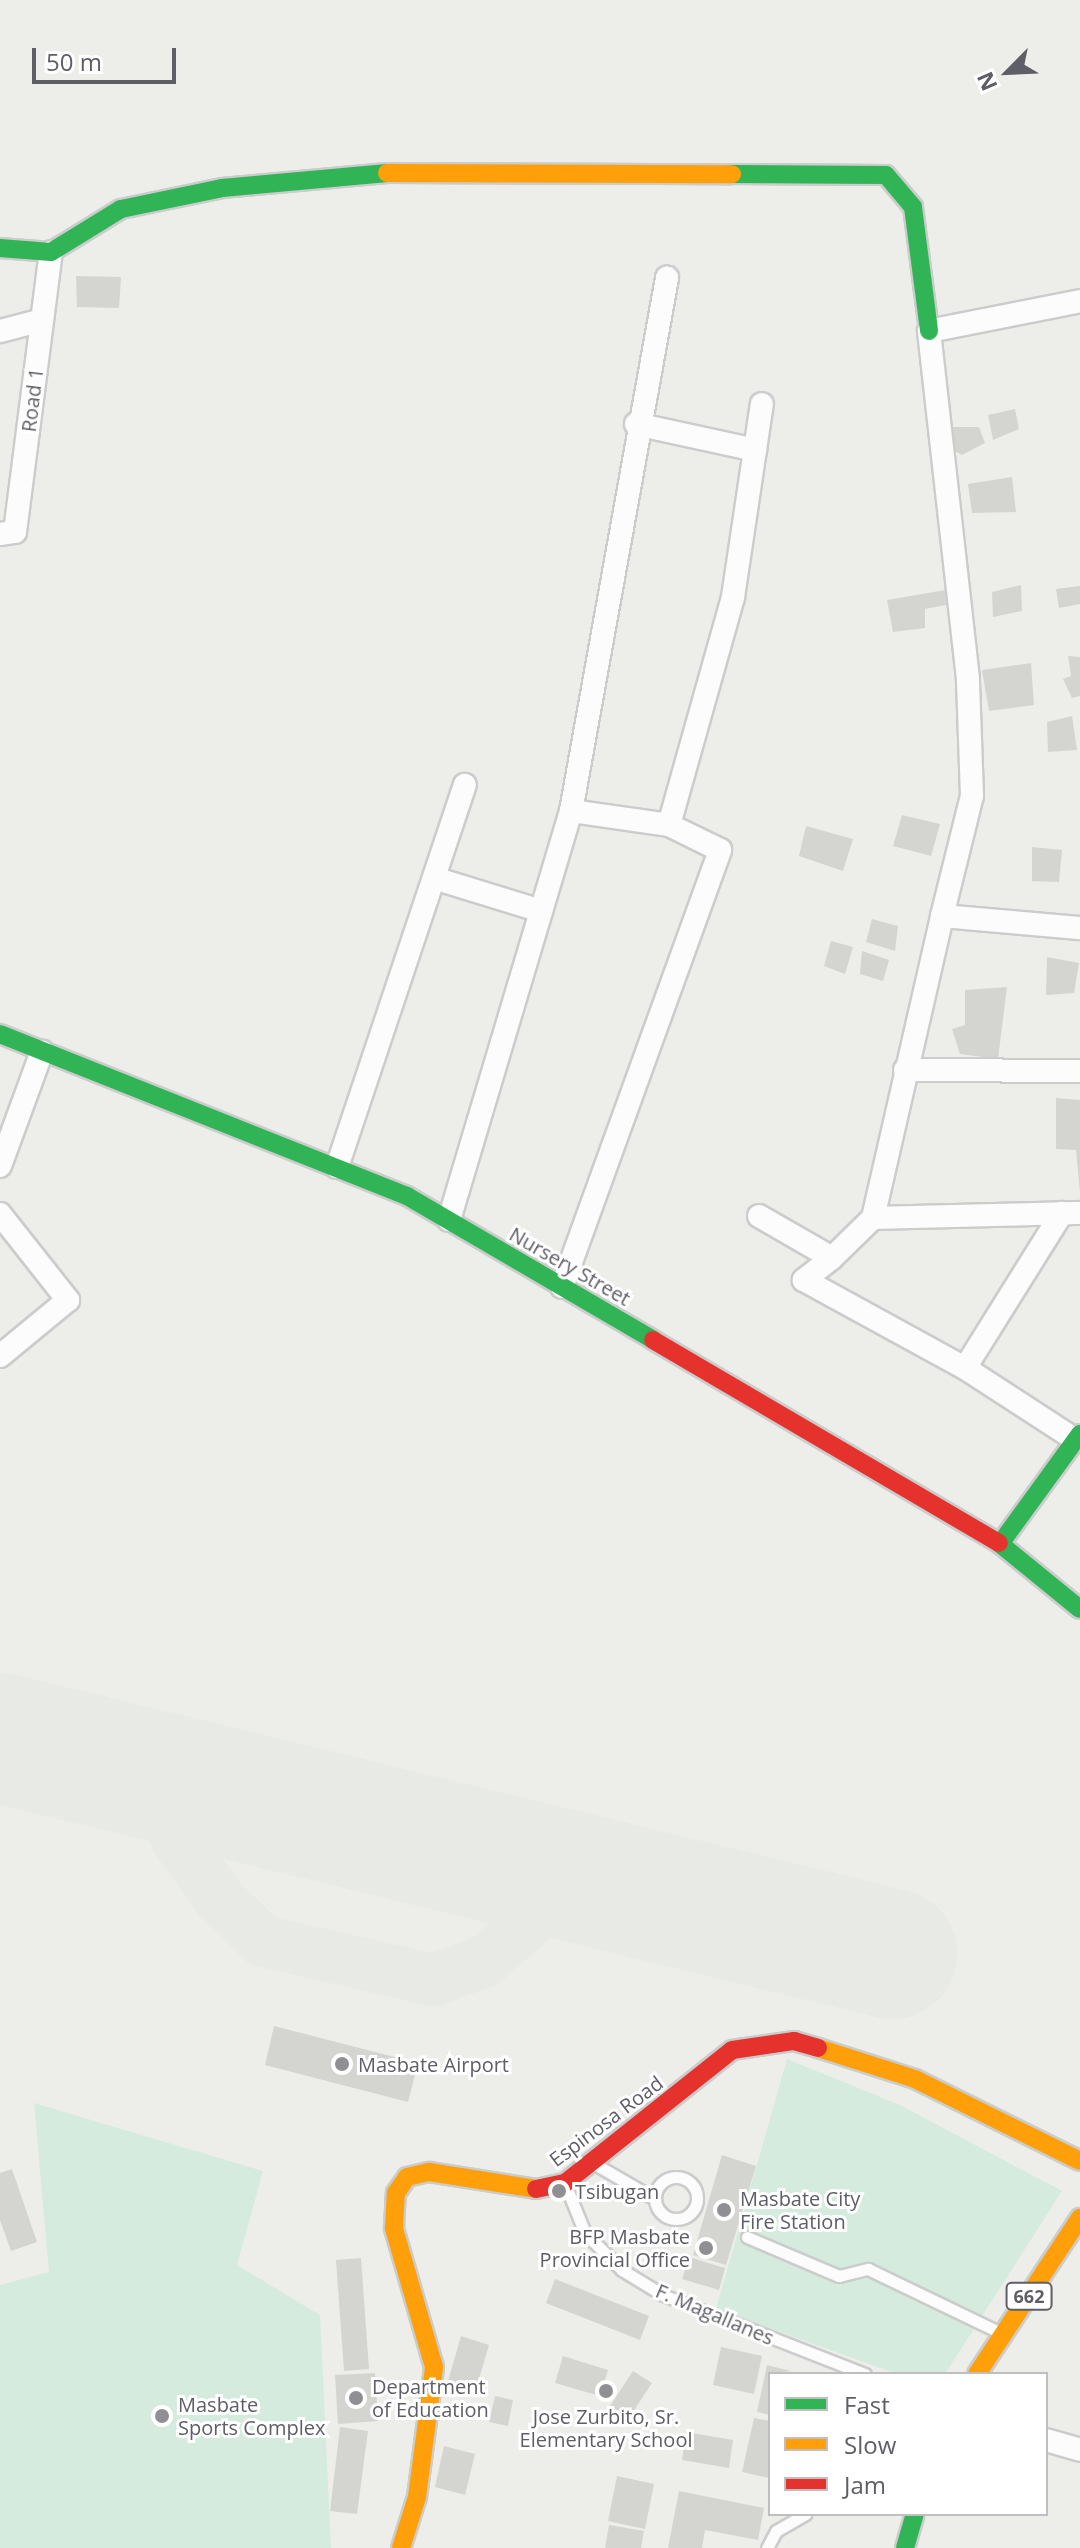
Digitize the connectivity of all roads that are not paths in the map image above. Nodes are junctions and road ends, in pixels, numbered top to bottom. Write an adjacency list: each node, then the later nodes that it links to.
1 (0, 248): 2 (street)
2 (51, 252): 5 (street, Road 1); 7 (street)
3 (667, 278): 9 (street)
4 (1080, 301): 7 (street)
5 (42, 320): 6 (street); 11 (street, Road 1)
6 (0, 331)
7 (929, 331): 17 (street)
8 (762, 404): 10 (street)
9 (636, 424): 10 (street); 13 (street)
10 (755, 450): 14 (street)
11 (0, 534)
12 (465, 785): 15 (street)
13 (571, 811): 14 (street); 16 (street)
14 (669, 825): 31 (street)
15 (437, 879): 16 (street); 24 (street)
16 (541, 911): 29 (street)
17 (942, 916): 18 (street); 21 (street)
18 (1080, 928)
19 (0, 1034): 20 (street, Nursery Street)
20 (42, 1051): 23 (street); 24 (street, Nursery Street)
21 (905, 1070): 22 (street); 28 (street)
22 (1080, 1071)
23 (0, 1166)
24 (337, 1167): 29 (street, Nursery Street)
25 (1071, 1213): 28 (street); 33 (street)
26 (0, 1214): 32 (street)
27 (759, 1216): 30 (street)
28 (873, 1218): 30 (street)
29 (449, 1220): 31 (street, Nursery Street)
30 (832, 1258): 33 (street)
31 (562, 1287): 35 (street, Nursery Street)
32 (0, 1356)
33 (965, 1368): 34 (street)
34 (1078, 1437): 35 (street)
35 (1000, 1544): 36 (street, Nursery Street)
36 (1080, 1609)
37 (1080, 2161): 38 (street, Espinosa Road)
38 (593, 2163): 39 (street, Espinosa Road); 40 (lane)
39 (565, 2183): 44 (lane, F. Magallanes); 50 (street, Espinosa Road)
40 (655, 2199)
41 (1080, 2218): 43 (street, 662)
42 (747, 2237): 43 (lane)
43 (1004, 2334): 45 (street, 662)
44 (860, 2372)
45 (978, 2372)
46 (1048, 2441): 47 (street)
47 (1080, 2450)
48 (802, 2516): 51 (lane)
49 (914, 2516): 52 (street)
50 (401, 2548)
51 (767, 2548)
52 (905, 2548)

